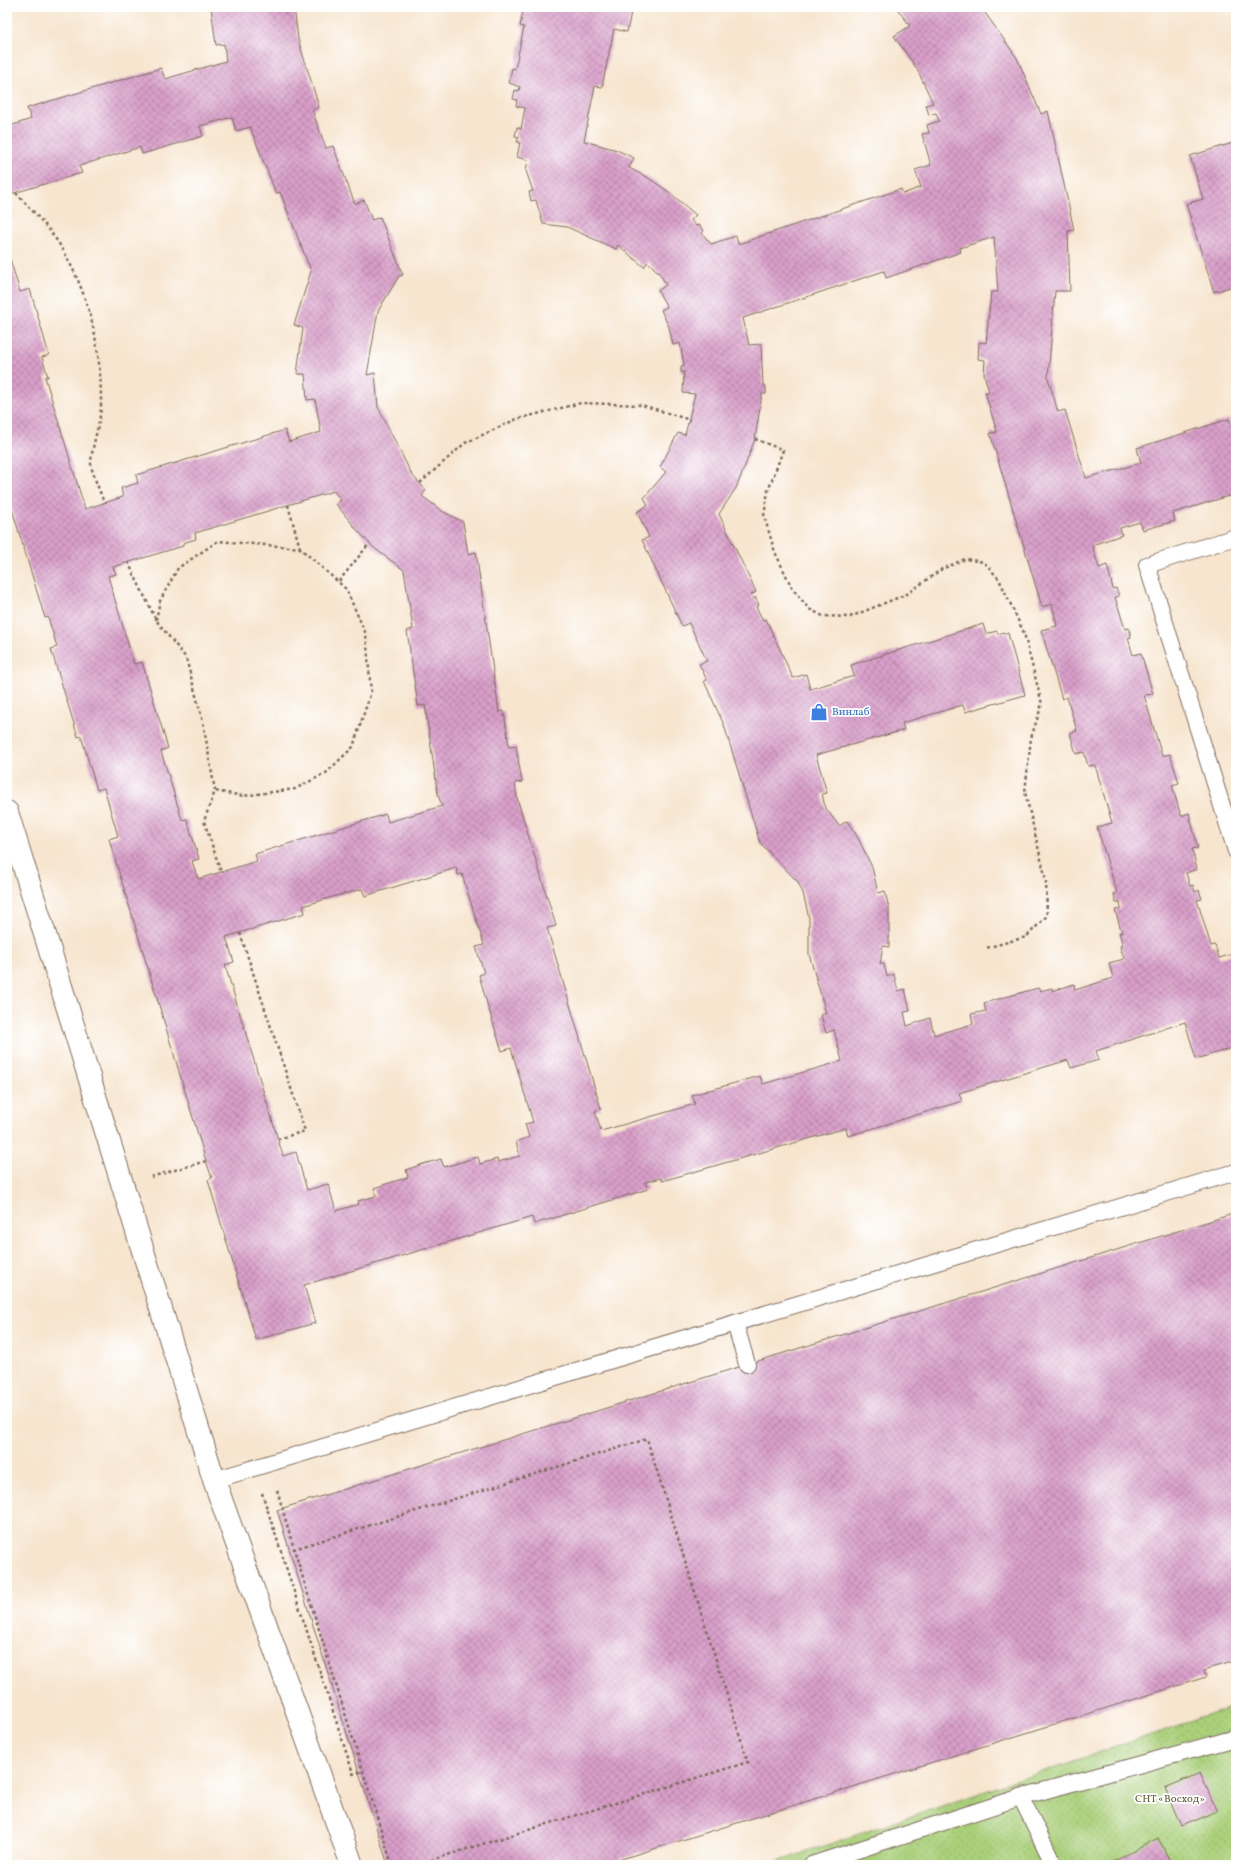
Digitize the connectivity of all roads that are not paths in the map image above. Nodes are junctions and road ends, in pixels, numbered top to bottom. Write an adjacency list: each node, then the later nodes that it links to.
1 (1236, 537): 3 (lane)
2 (7, 812): 7 (street)
3 (1236, 851)
4 (1236, 1172): 5 (lane)
5 (735, 1323): 6 (lane); 7 (lane)
6 (747, 1364)
7 (214, 1480): 10 (street)
8 (1236, 1738): 9 (lane)
9 (1021, 1797): 11 (lane); 12 (lane)
10 (352, 1865)
11 (811, 1865)
12 (1054, 1865)

